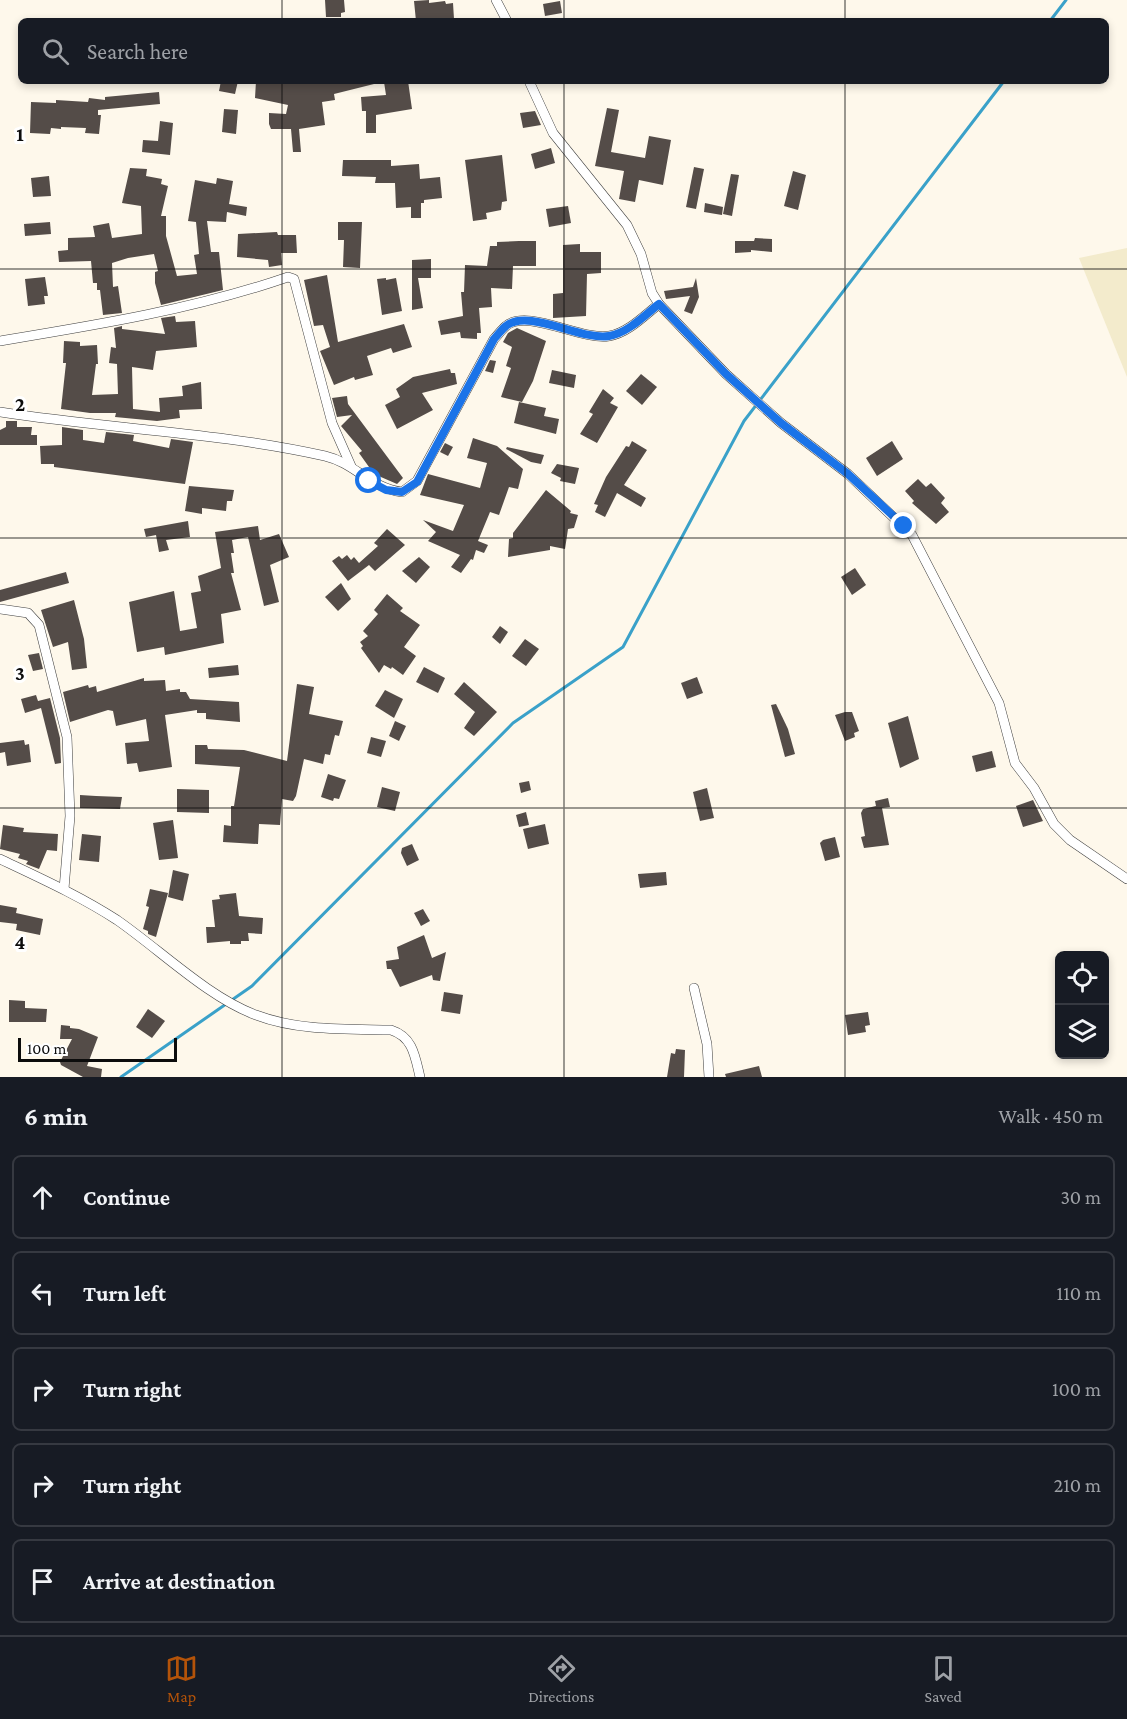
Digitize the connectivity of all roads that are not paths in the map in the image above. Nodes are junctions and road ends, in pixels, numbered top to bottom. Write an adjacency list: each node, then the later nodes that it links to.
1 (496, 0): 2 (street)
2 (505, 18)
3 (530, 84): 4 (street)
4 (659, 304): 7 (street); 10 (street)
5 (0, 341): 7 (street)
6 (0, 412): 7 (street)
7 (351, 466)
8 (0, 609): 11 (street)
9 (0, 860): 11 (street)
10 (1127, 879)
11 (64, 889): 13 (street)
12 (694, 988): 14 (street)
13 (420, 1077)
14 (709, 1077)

